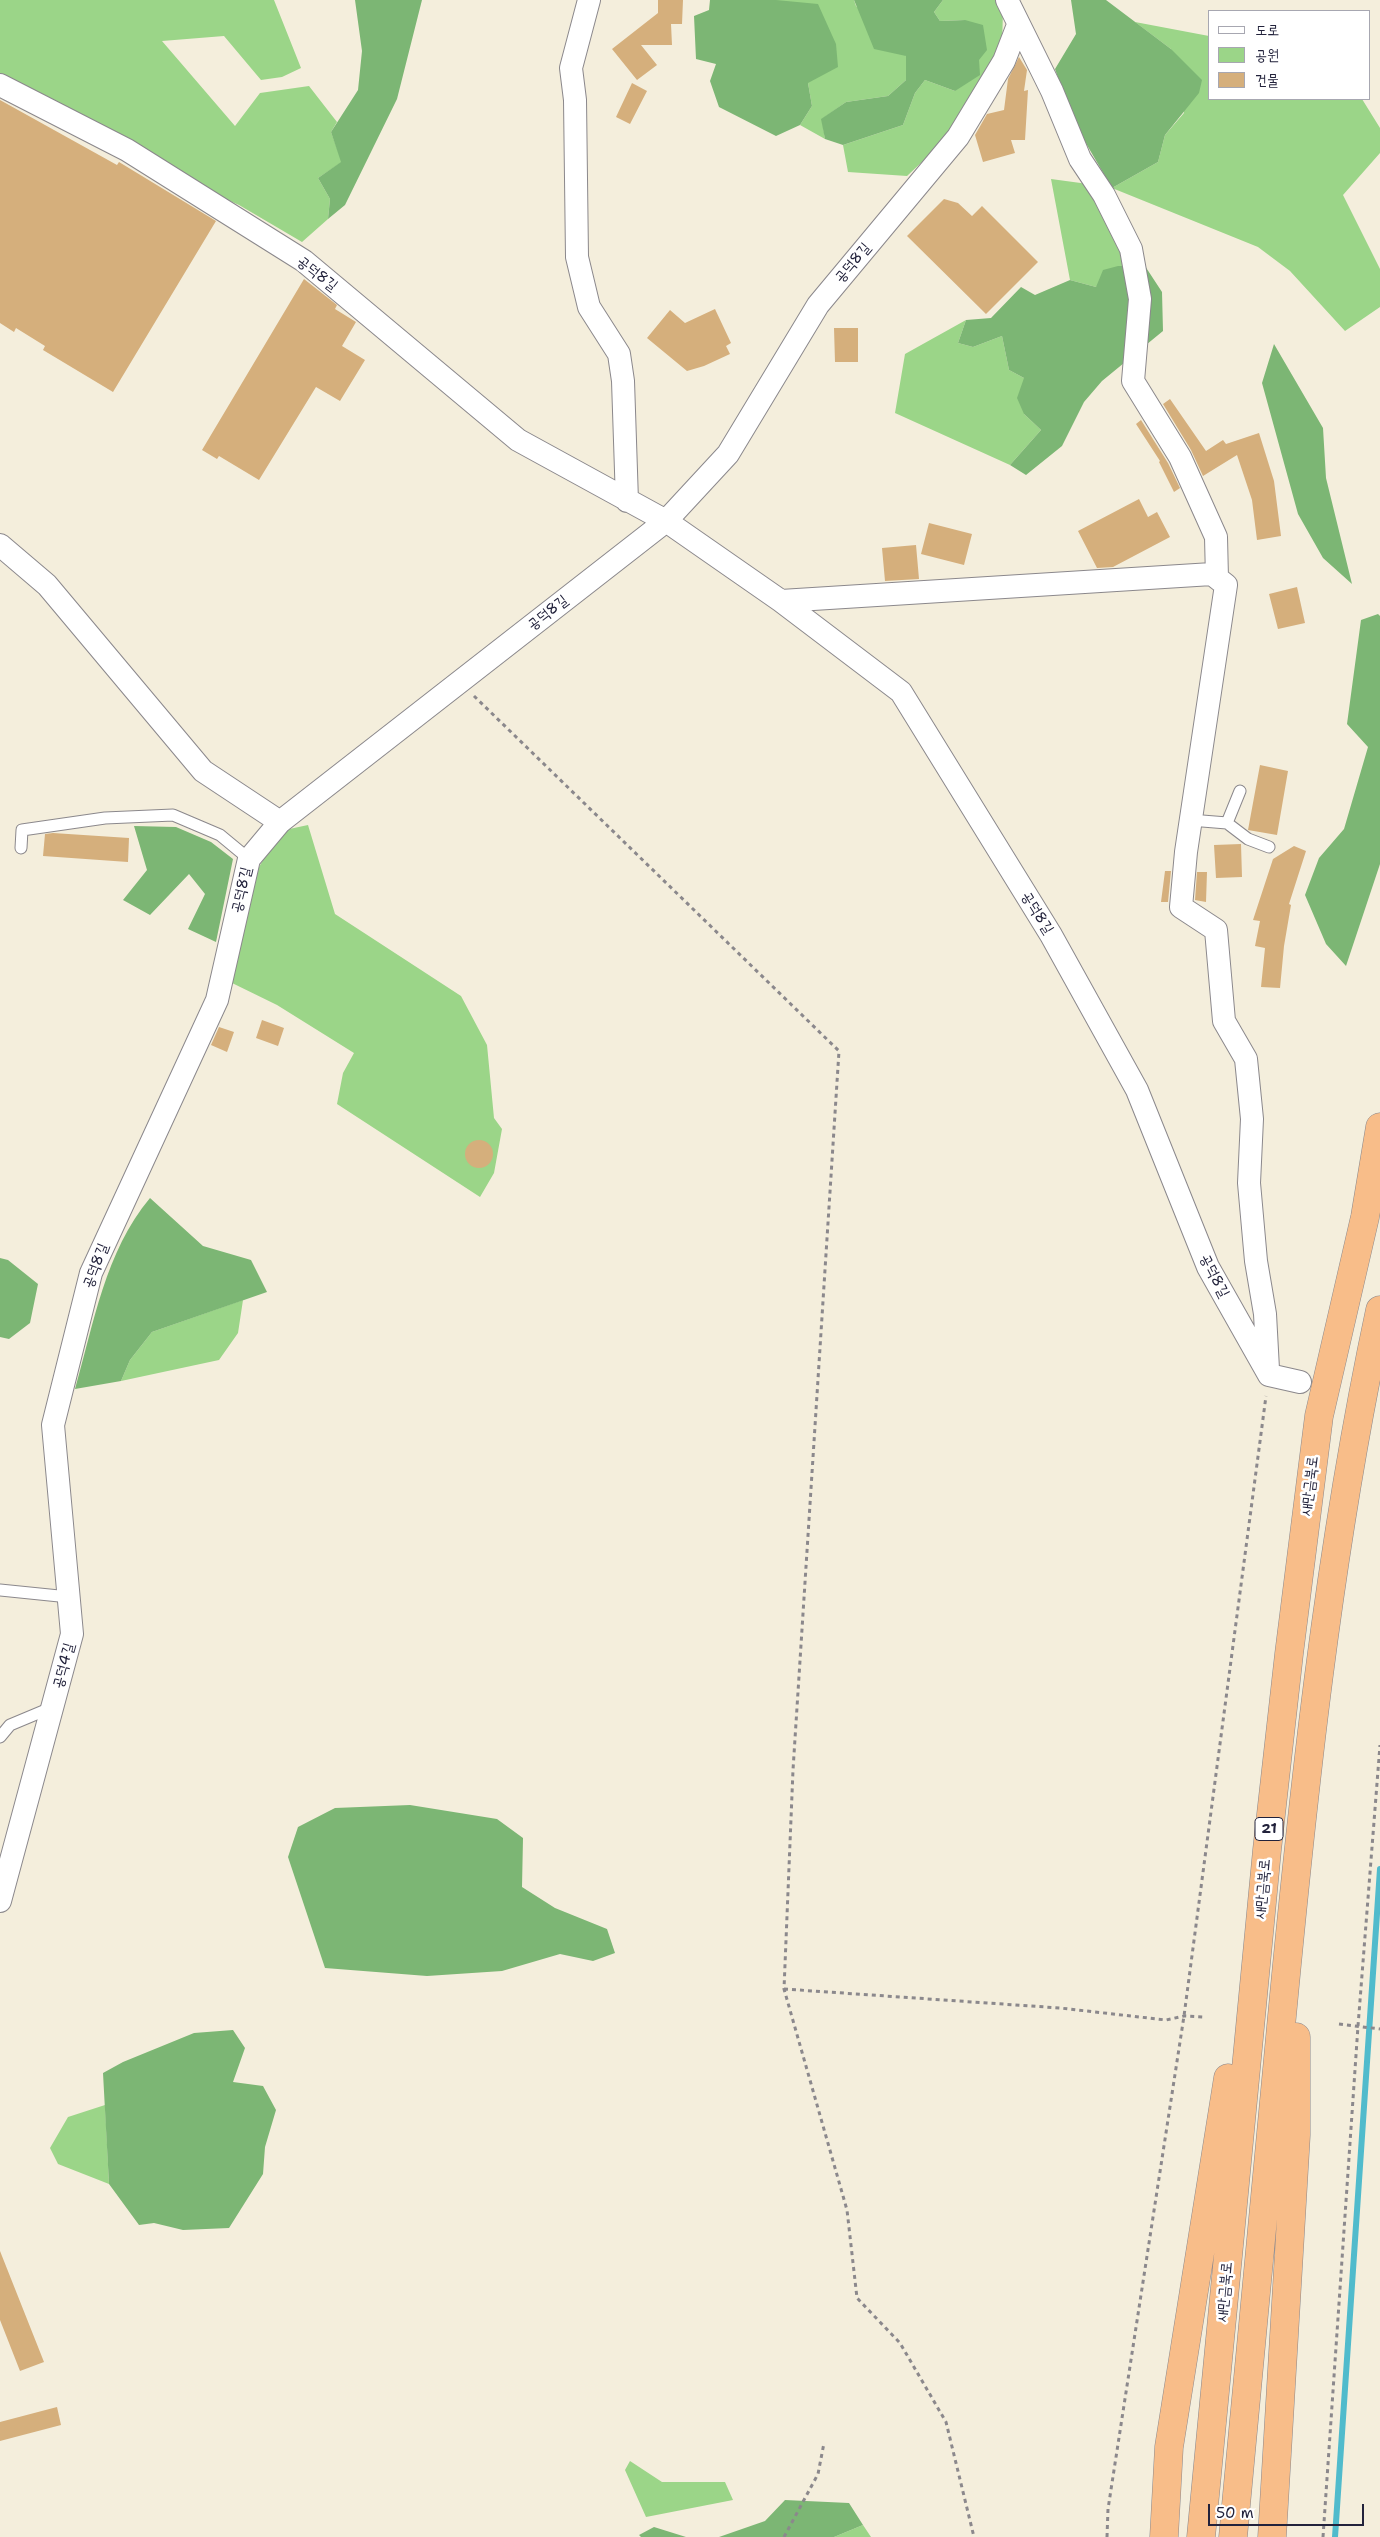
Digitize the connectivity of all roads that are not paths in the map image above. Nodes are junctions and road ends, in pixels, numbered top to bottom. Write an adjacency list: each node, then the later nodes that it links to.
1 (588, 0): 5 (street)
2 (1007, 0): 3 (street)
3 (1018, 26): 6 (street, 공덕8길); 8 (street)
4 (0, 86): 5 (street, 공덕8길)
5 (627, 501): 6 (street, 공덕8길)
6 (666, 521): 9 (street, 공덕8길); 12 (street, 공덕8길)
7 (0, 545): 12 (street)
8 (1216, 578): 9 (street); 11 (street)
9 (780, 601): 19 (street, 공덕8길)
10 (1240, 790): 13 (lane)
11 (1190, 820): 13 (lane); 19 (street)
12 (280, 822): 16 (street, 공덕8길)
13 (1227, 823): 14 (lane)
14 (1269, 847)
15 (21, 848): 16 (lane)
16 (249, 859): 21 (street, 공덕8길)
17 (1380, 1127): 26 (highway, 새만금북로 / 21)
18 (1380, 1310): 27 (highway, 새만금북로 / 21)
19 (1269, 1375): 20 (street)
20 (1300, 1382)
21 (53, 1426): 23 (street, 공덕4길)
22 (0, 1590): 23 (lane)
23 (69, 1597): 24 (street, 공덕4길)
24 (52, 1707): 25 (lane); 28 (street, 공덕4길)
25 (0, 1737)
26 (1267, 1850): 29 (highway); 30 (highway, 새만금북로 / 21)
27 (1297, 1854): 31 (highway, 새만금북로 / 21); 32 (highway)
28 (0, 1901)
29 (1164, 2537)
30 (1201, 2537)
31 (1233, 2537)
32 (1272, 2537)

